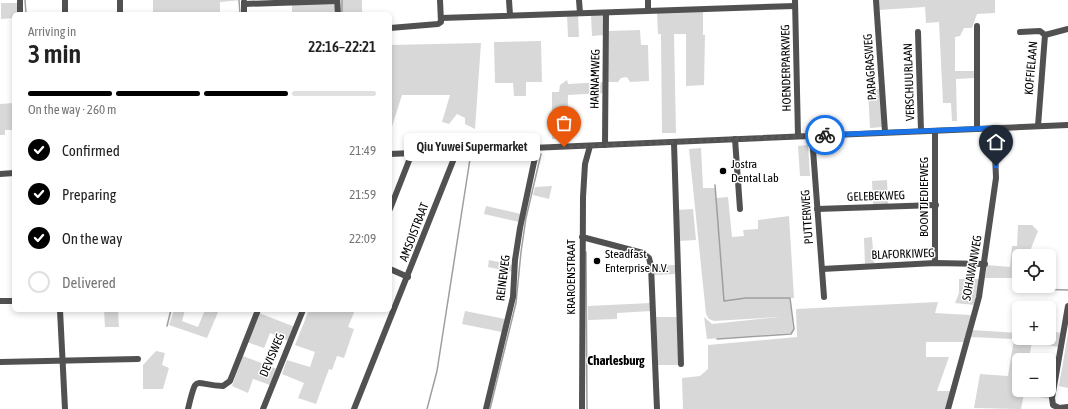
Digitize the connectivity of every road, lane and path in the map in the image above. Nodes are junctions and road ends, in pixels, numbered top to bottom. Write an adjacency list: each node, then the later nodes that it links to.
1 (20, 0): 16 (street)
2 (65, 0): 17 (street)
3 (120, 0): 18 (street)
4 (440, 0): 23 (street)
5 (509, 0): 22 (street)
6 (579, 0): 21 (street)
7 (648, 0): 15 (street)
8 (721, 0): 14 (street)
9 (876, 0): 36 (street, PARAGRASWEG)
10 (290, 1): 11 (street); 12 (street)
11 (338, 1): 19 (street)
12 (244, 2)
13 (795, 3): 14 (street); 37 (street, HOENDERPARKWEG)
14 (721, 8): 15 (street)
15 (648, 10): 20 (street)
16 (20, 12)
17 (65, 12)
18 (120, 12)
19 (338, 12)
20 (606, 12): 21 (street); 41 (street, HARNAMWEG)
21 (580, 13): 22 (street)
22 (510, 16): 23 (street)
23 (441, 18): 25 (street)
24 (976, 26): 33 (street)
25 (392, 28)
26 (1068, 29): 29 (street, KOFFIELAAN)
27 (918, 32): 34 (street, VERSCHUURLAAN)
28 (1020, 32): 29 (street)
29 (1045, 35): 31 (street, KOFFIELAAN)
30 (1068, 125): 31 (street)
31 (1038, 126): 32 (street)
32 (994, 128): 33 (street); 55 (street, SOHAWANWEG)
33 (977, 129): 35 (street)
34 (921, 131): 35 (street); 36 (street)
35 (935, 131): 50 (street, BOONTJEDIEFWEG)
36 (885, 132): 38 (street)
37 (798, 136): 38 (street); 39 (street)
38 (812, 136): 52 (street, PUTTERWEG)
39 (735, 140): 40 (street); 51 (street)
40 (674, 142): 41 (street); 69 (street)
41 (605, 145): 42 (street)
42 (590, 146): 43 (street); 53 (street, KRAROENSTRAAT)
43 (537, 148): 44 (street); 75 (street, REINEWEG)
44 (457, 151): 45 (street); 58 (street, AMSOISTRAAT)
45 (412, 153): 46 (street); 49 (street)
46 (392, 154)
47 (12, 173): 48 (street)
48 (0, 174)
49 (392, 203)
50 (936, 205): 52 (street, GELEBEKWEG); 54 (street, BOONTJEDIEFWEG)
51 (740, 208)
52 (817, 209): 56 (street, PUTTERWEG)
53 (582, 237): 76 (street, KRAROENSTRAAT); 77 (street)
54 (936, 263): 55 (street, BLAFORKIWEG); 56 (street, BLAFORKIWEG)
55 (985, 264): 78 (street, SOHAWANWEG)
56 (822, 268): 59 (street, PUTTERWEG)
57 (392, 270): 58 (street)
58 (408, 276): 74 (street, AMSOISTRAAT)
59 (824, 297)
60 (0, 301): 61 (street)
61 (12, 301)
62 (1068, 306): 70 (street)
63 (60, 312): 67 (street)
64 (257, 312): 72 (street)
65 (302, 312): 73 (street, DEVISWEG)
66 (138, 359): 67 (street)
67 (62, 360): 68 (street); 71 (street)
68 (0, 362)
69 (681, 364)
70 (1068, 407)
71 (65, 409)
72 (188, 409)
73 (262, 409)
74 (354, 409)
75 (486, 409)
76 (582, 409)
77 (657, 409)
78 (948, 409)

